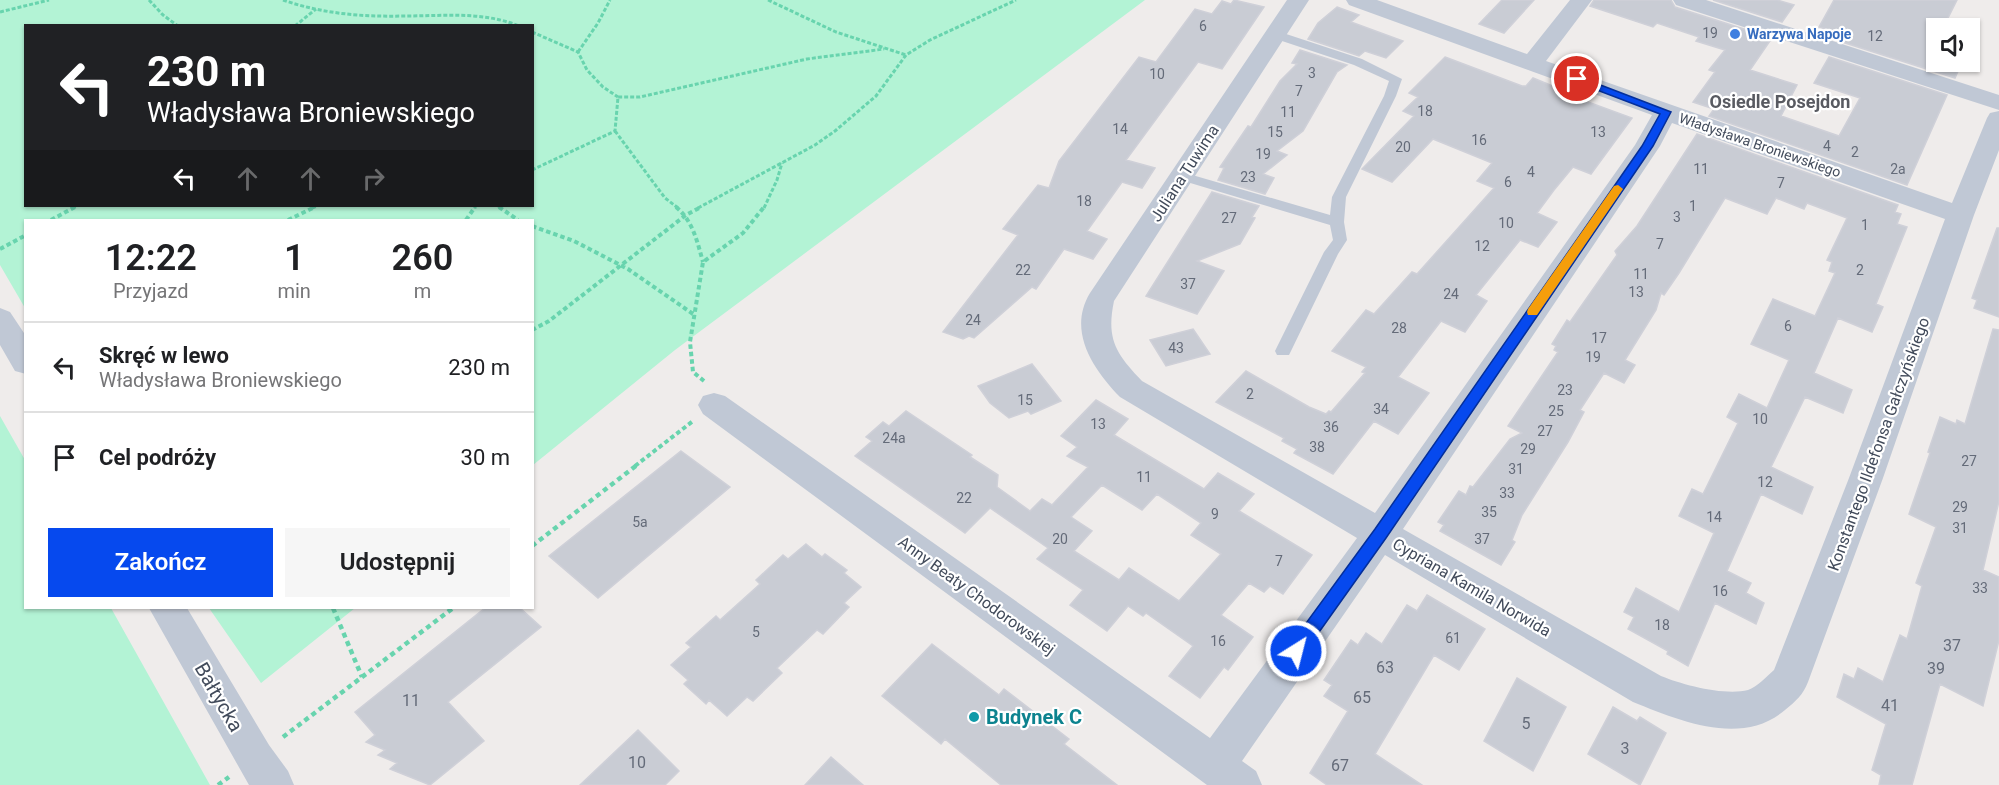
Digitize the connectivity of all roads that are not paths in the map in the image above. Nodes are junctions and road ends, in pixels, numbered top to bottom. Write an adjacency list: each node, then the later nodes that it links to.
1 (1298, 0): 5 (street, Juliana Tuwima)
2 (1358, 0): 6 (street, Władysława Broniewskiego)
3 (1581, 0): 6 (street)
4 (1684, 0): 7 (street)
5 (1274, 34): 10 (street, Juliana Tuwima); 12 (lane)
6 (1532, 63): 8 (street, Władysława Broniewskiego)
7 (1999, 102)
8 (1666, 112): 11 (street, Władysława Broniewskiego); 18 (street)
9 (1999, 118): 11 (street, Konstantego Ildefonsa Gałczyńskiego)
10 (1182, 176): 12 (lane); 15 (street, Juliana Tuwima)
11 (1960, 215): 20 (street, Konstantego Ildefonsa Gałczyńskiego)
12 (1337, 222): 14 (lane)
13 (0, 318): 16 (street)
14 (1283, 351)
15 (1101, 353): 18 (street, Cypriana Kamila Norwida)
16 (24, 360)
17 (711, 395): 21 (street, Anny Beaty Chodorowskiej)
18 (1380, 534): 20 (street, Cypriana Kamila Norwida); 21 (street)
19 (168, 609): 22 (street, Bałtycka)
20 (1704, 706)
21 (1227, 775)
22 (273, 785)

